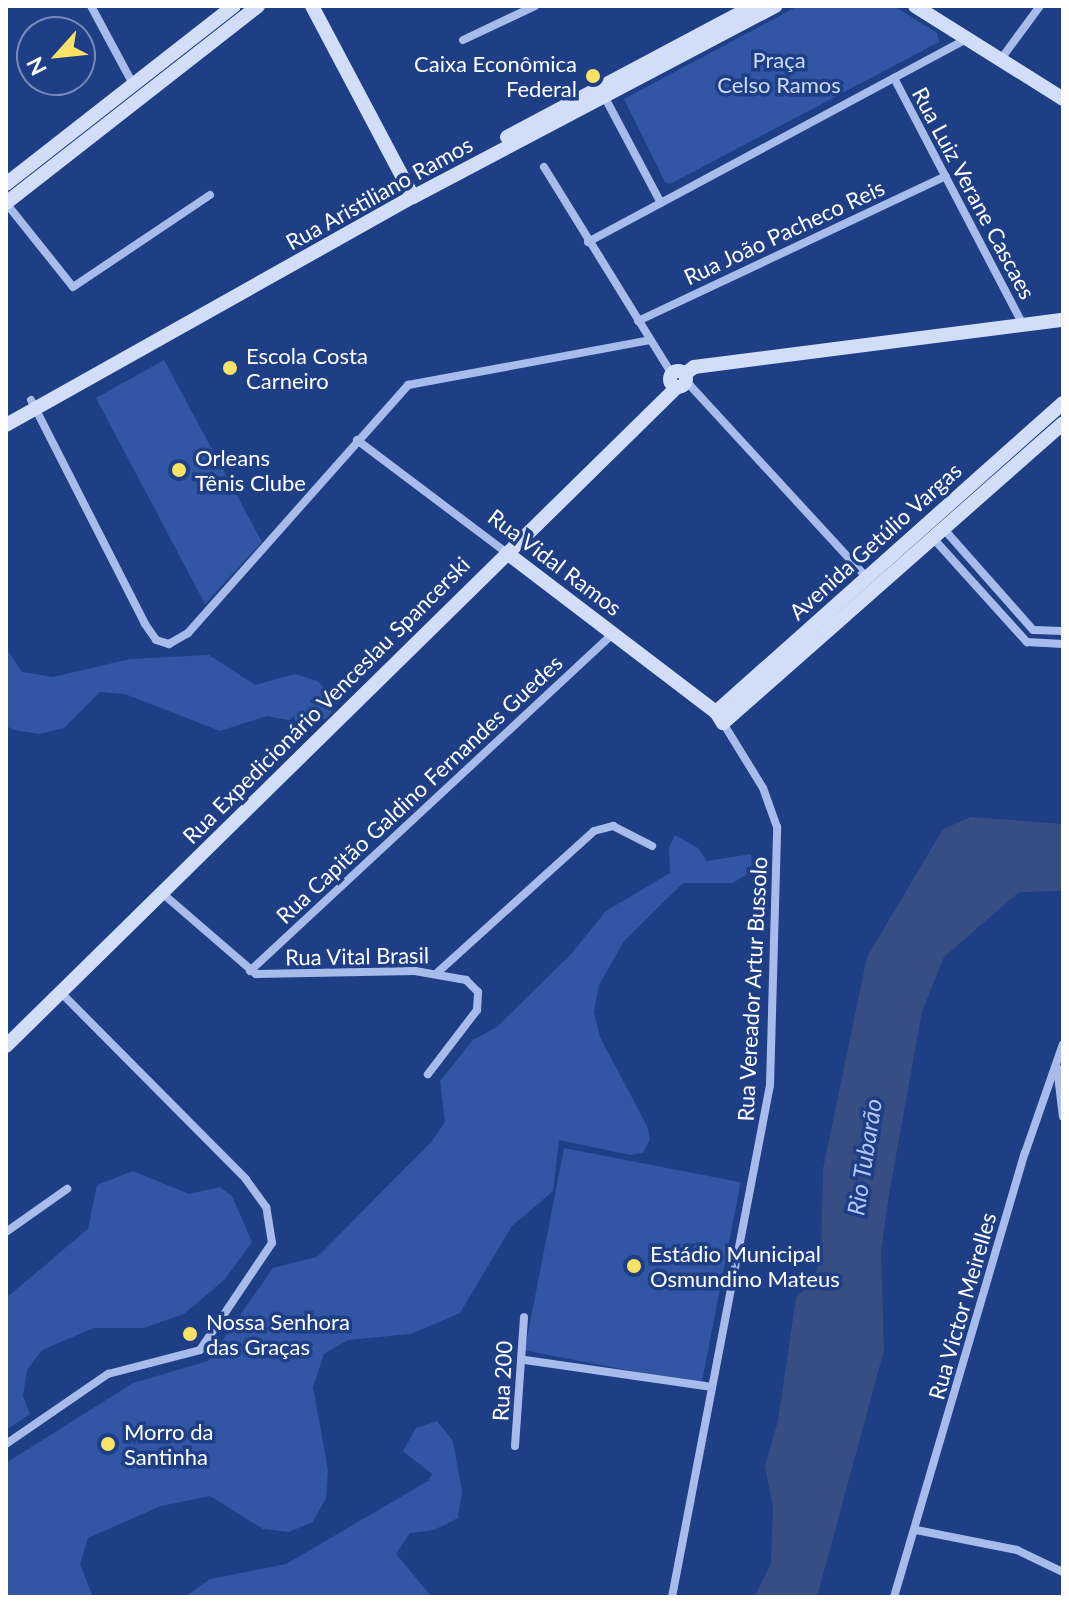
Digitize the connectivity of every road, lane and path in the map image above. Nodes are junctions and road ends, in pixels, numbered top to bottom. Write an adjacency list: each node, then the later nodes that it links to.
1 (91, 6): 15 (street)
2 (234, 6): 10 (street)
3 (258, 6): 10 (street)
4 (312, 6): 21 (street)
5 (535, 6): 12 (street)
6 (776, 6): 16 (street, Rua Aristiliano Ramos)
7 (915, 6): 11 (street)
8 (1040, 6): 13 (street)
9 (747, 7): 16 (street, Rua Aristiliano Ramos)
10 (221, 25): 15 (street)
11 (967, 38): 13 (street); 14 (street)
12 (463, 40)
13 (1001, 59): 17 (street)
14 (894, 78): 19 (street, Rua Luiz Verane Cascaes); 24 (street)
15 (137, 91): 20 (street); 23 (street)
16 (602, 92): 21 (street, Rua Aristiliano Ramos); 24 (street)
17 (1063, 99)
18 (544, 167): 25 (street)
19 (946, 176): 27 (street, Rua João Pacheco Reis); 28 (street, Rua Luiz Verane Cascaes)
20 (6, 184)
21 (411, 193): 32 (street, Rua Aristiliano Ramos)
22 (210, 195): 23 (street)
23 (6, 203)
24 (661, 203): 25 (street)
25 (588, 242): 27 (street)
26 (1063, 320): 28 (street, Rua Expedicionário Venceslau Spancerski)
27 (638, 321): 29 (street)
28 (1023, 325): 30 (street, Rua Expedicionário Venceslau Spancerski)
29 (650, 340): 30 (street); 37 (street)
30 (680, 379): 39 (street, Rua Expedicionário Venceslau Spancerski); 40 (street)
31 (1063, 403): 36 (street, Avenida Getúlio Vargas)
32 (33, 404): 33 (street, Rua Aristiliano Ramos); 35 (street, Rua Aristiliano Ramos); 37 (street)
33 (6, 414)
34 (1063, 423): 36 (street, Avenida Getúlio Vargas)
35 (6, 425)
36 (1044, 430): 38 (street, Avenida Getúlio Vargas)
37 (357, 440): 39 (street, Rua Vidal Ramos)
38 (933, 528): 40 (street, Avenida Getúlio Vargas); 41 (street); 42 (street)
39 (507, 553): 44 (street, Rua Vidal Ramos); 48 (street, Rua Expedicionário Venceslau Spancerski)
40 (872, 583): 46 (street, Avenida Getúlio Vargas)
41 (1007, 601): 42 (street); 43 (street)
42 (997, 609): 45 (street)
43 (1063, 631)
44 (613, 634): 46 (street, Rua Vidal Ramos); 49 (street, Rua Capitão Galdino Fernandes Guedes)
45 (1063, 644)
46 (720, 718): 61 (street, Rua Vereador Artur Bussolo)
47 (652, 846): 50 (street)
48 (162, 893): 49 (street); 51 (street, Rua Expedicionário Venceslau Spancerski)
49 (250, 971): 50 (street, Rua Vital Brasil)
50 (438, 972): 55 (street, Rua Vital Brasil)
51 (60, 992): 53 (street, Rua Expedicionário Venceslau Spancerski); 62 (street)
52 (1063, 1044): 54 (street, Rua Victor Meirelles)
53 (6, 1046)
54 (1057, 1060): 56 (street); 64 (street, Rua Victor Meirelles)
55 (428, 1074)
56 (1063, 1117)
57 (67, 1189): 58 (street)
58 (6, 1232)
59 (524, 1317): 60 (street, Rua 200)
60 (525, 1360): 61 (street); 63 (street, Rua 200)
61 (712, 1387): 66 (street, Rua Vereador Artur Bussolo)
62 (6, 1443)
63 (515, 1446)
64 (916, 1530): 65 (street); 67 (street, Rua Victor Meirelles)
65 (1063, 1572)
66 (672, 1597)
67 (897, 1597)

